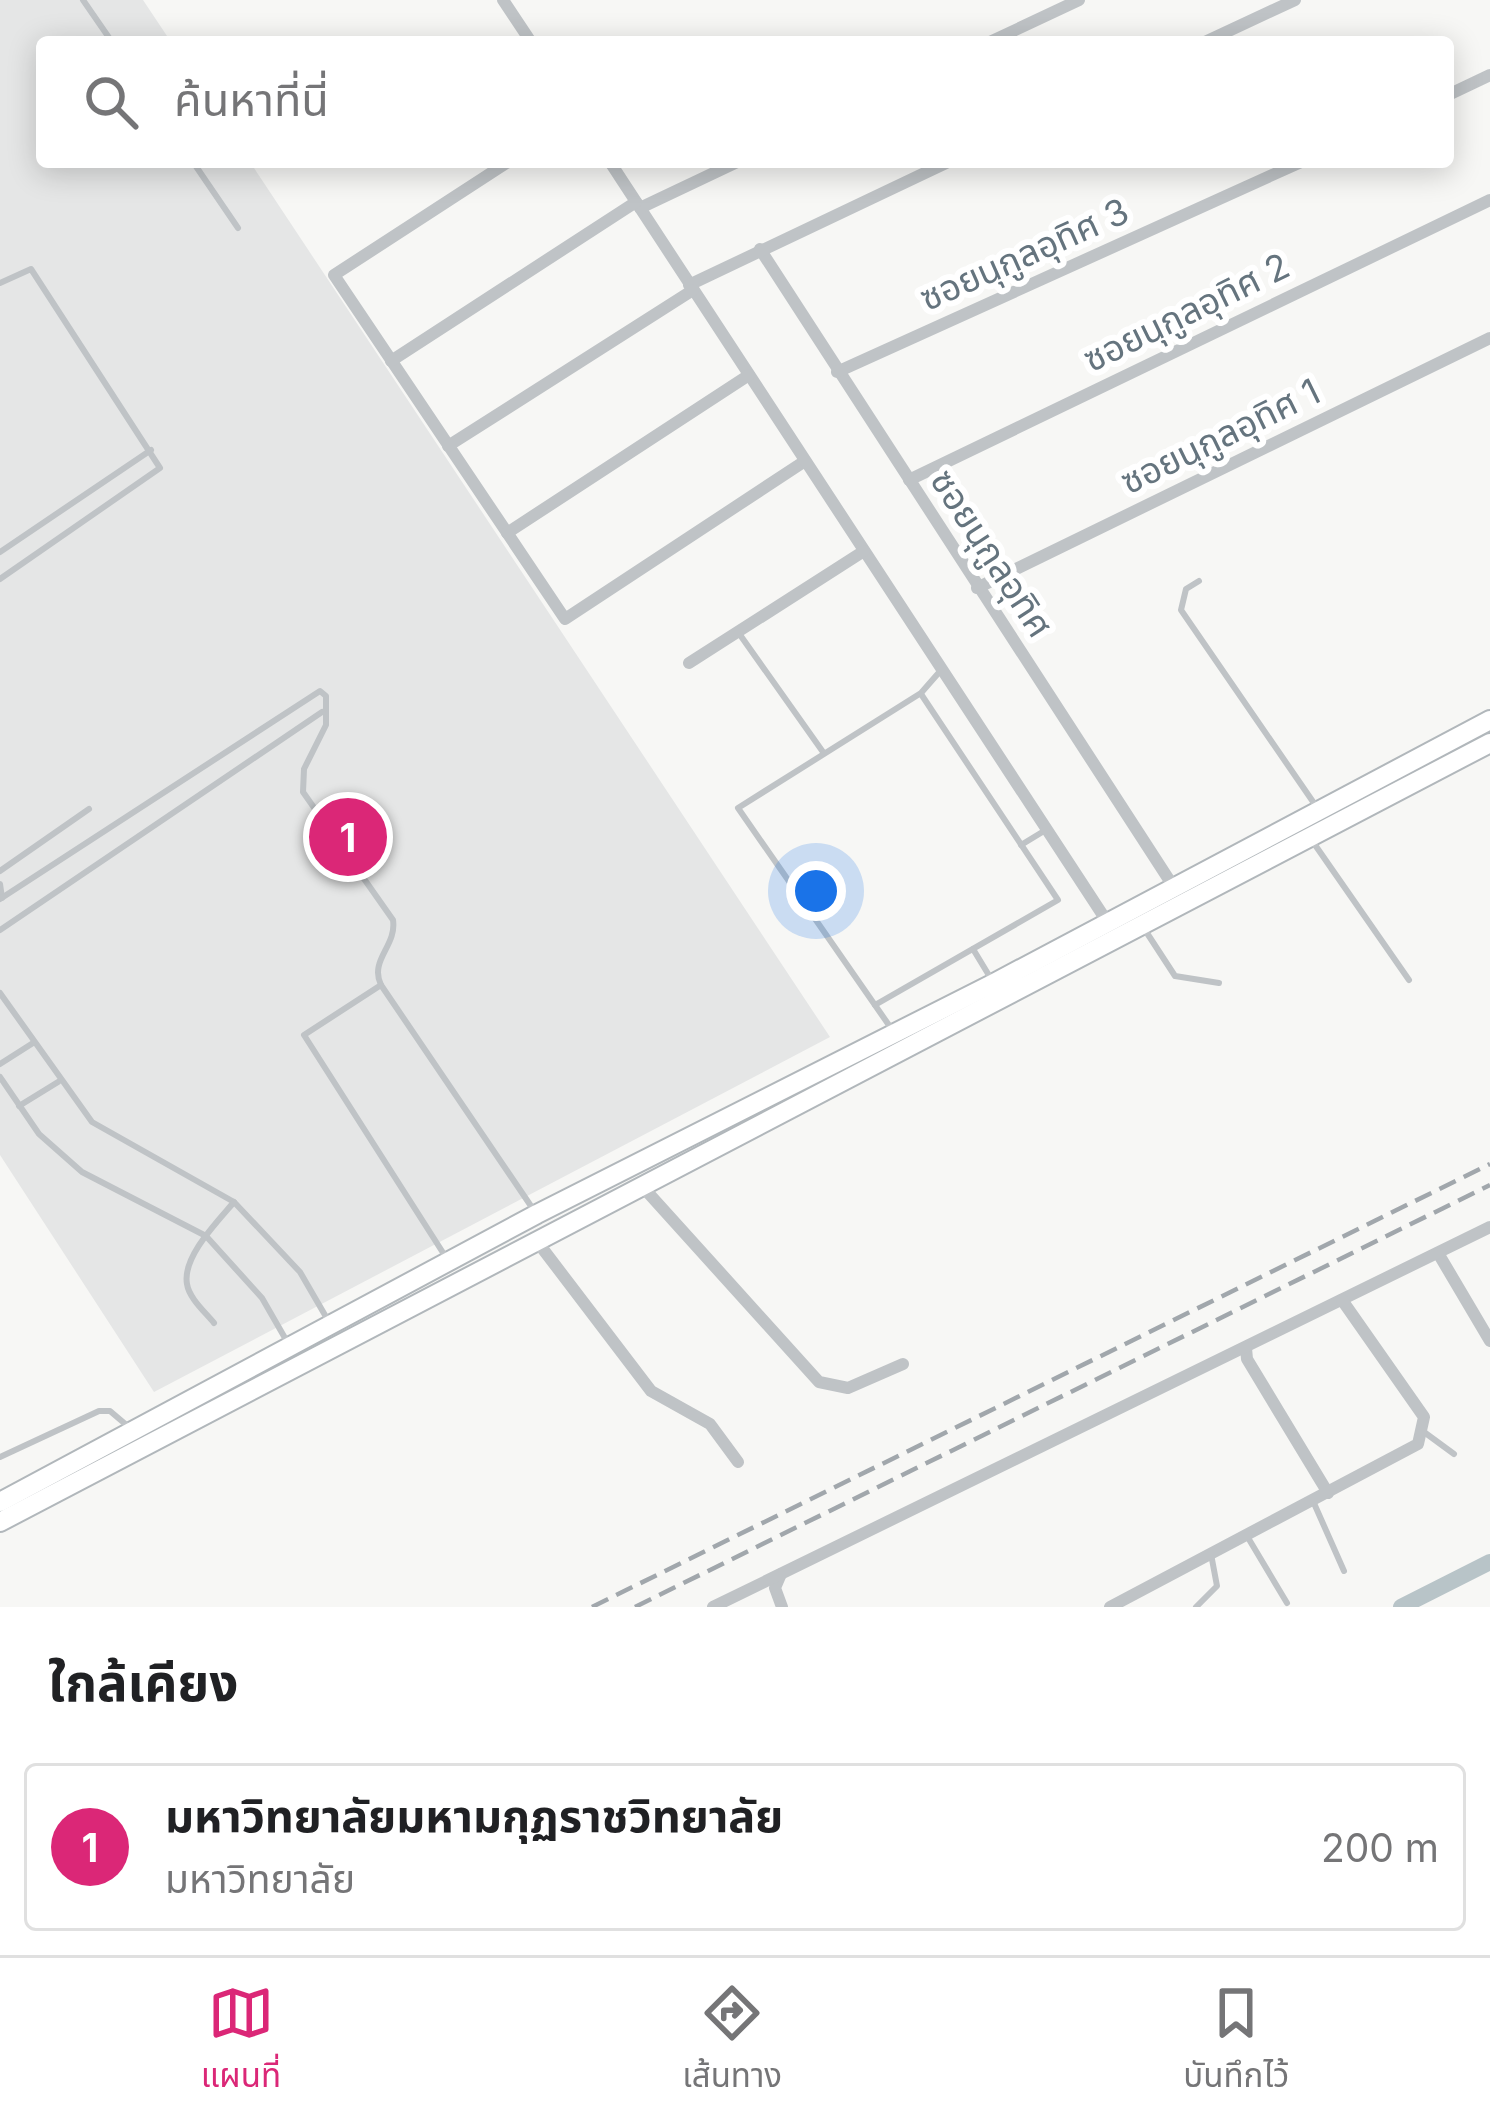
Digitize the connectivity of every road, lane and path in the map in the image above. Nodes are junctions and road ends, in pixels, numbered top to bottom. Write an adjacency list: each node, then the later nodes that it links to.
1 (83, 0): 5 (lane)
2 (503, 0): 6 (street)
3 (1079, 0): 7 (street)
4 (1295, 0): 8 (street)
5 (108, 36)
6 (527, 36)
7 (1003, 36)
8 (1218, 36)
9 (1490, 75): 10 (street)
10 (1454, 92)
11 (197, 168): 19 (lane)
12 (499, 168): 24 (street)
13 (614, 168): 18 (street)
14 (723, 168): 18 (street)
15 (934, 168): 20 (street)
16 (1288, 168): 25 (street, ซอยนุกูลอุทิศ 3)
17 (1490, 200): 30 (street, ซอยนุกูลอุทิศ 2)
18 (638, 205): 22 (street); 24 (street)
19 (238, 228)
20 (760, 249): 22 (street); 25 (street, ซอยนุกูลอุทิศ)
21 (0, 283): 28 (lane)
22 (691, 288): 26 (street); 27 (street)
23 (1490, 338): 36 (street, ซอยนุกูลอุทิศ 1)
24 (391, 361): 27 (street)
25 (838, 372): 30 (street, ซอยนุกูลอุทิศ)
26 (748, 375): 29 (street); 31 (street)
27 (448, 446): 31 (street)
28 (151, 450): 33 (lane); 34 (lane)
29 (805, 461): 31 (street); 32 (street)
30 (909, 480): 36 (street, ซอยนุกูลอุทิศ)
31 (507, 533)
32 (864, 551): 37 (street); 39 (street)
33 (0, 552)
34 (0, 578)
35 (1199, 581): 46 (lane)
36 (977, 588): 52 (street, ซอยนุกูลอุทิศ)
37 (738, 632): 38 (street); 44 (lane)
38 (688, 663)
39 (942, 669): 40 (lane); 47 (street)
40 (921, 693): 44 (lane); 49 (lane)
41 (322, 712): 53 (lane); 55 (lane); 61 (lane)
42 (1490, 720): 46 (main road)
43 (1490, 743): 48 (main road)
44 (823, 752): 63 (lane)
45 (89, 809): 50 (lane)
46 (1320, 812): 52 (main road)
47 (1047, 829): 49 (lane); 56 (street)
48 (1311, 839): 54 (main road); 58 (lane)
49 (1022, 845): 57 (lane)
50 (0, 871)
51 (0, 884): 53 (lane)
52 (1175, 889): 56 (main road)
53 (1, 898)
54 (1143, 927): 56 (main road); 59 (lane)
55 (0, 930)
56 (1112, 932): 60 (main road); 70 (main road)
57 (973, 949): 60 (lane); 63 (lane)
58 (1409, 980)
59 (1219, 982)
60 (994, 983): 64 (main road)
61 (381, 985): 72 (lane); 77 (lane)
62 (0, 993): 65 (lane)
63 (875, 1005): 64 (lane)
64 (896, 1034): 72 (main road)
65 (33, 1042): 66 (lane); 68 (lane)
66 (0, 1064)
67 (0, 1077): 69 (lane)
68 (58, 1082): 69 (lane); 71 (lane)
69 (19, 1106): 74 (lane)
70 (642, 1186): 75 (main road); 84 (street)
71 (234, 1202): 74 (lane); 80 (lane)
72 (537, 1214): 77 (main road)
73 (1490, 1227): 76 (street)
74 (206, 1236): 79 (lane); 83 (lane)
75 (536, 1240): 80 (main road); 89 (street)
76 (1438, 1252): 78 (street); 81 (street)
77 (449, 1262): 80 (main road)
78 (1342, 1300): 82 (street); 86 (street)
79 (214, 1323)
80 (336, 1334): 83 (main road)
81 (1490, 1341)
82 (1246, 1348): 90 (street); 97 (street)
83 (295, 1355): 85 (main road); 93 (main road)
84 (903, 1364)
85 (132, 1431): 88 (lane); 92 (main road)
86 (1424, 1432): 87 (lane); 90 (street)
87 (1454, 1454)
88 (0, 1457)
89 (738, 1462)
90 (1328, 1493): 91 (street)
91 (1313, 1501): 94 (street); 96 (lane)
92 (0, 1502)
93 (0, 1522)
94 (1247, 1536): 95 (street); 98 (lane)
95 (1211, 1554): 101 (street); 102 (lane)
96 (1345, 1570)
97 (782, 1573): 99 (street); 100 (street)
98 (1287, 1603)
99 (713, 1607)
100 (782, 1607)
101 (1110, 1607)
102 (1196, 1607)

